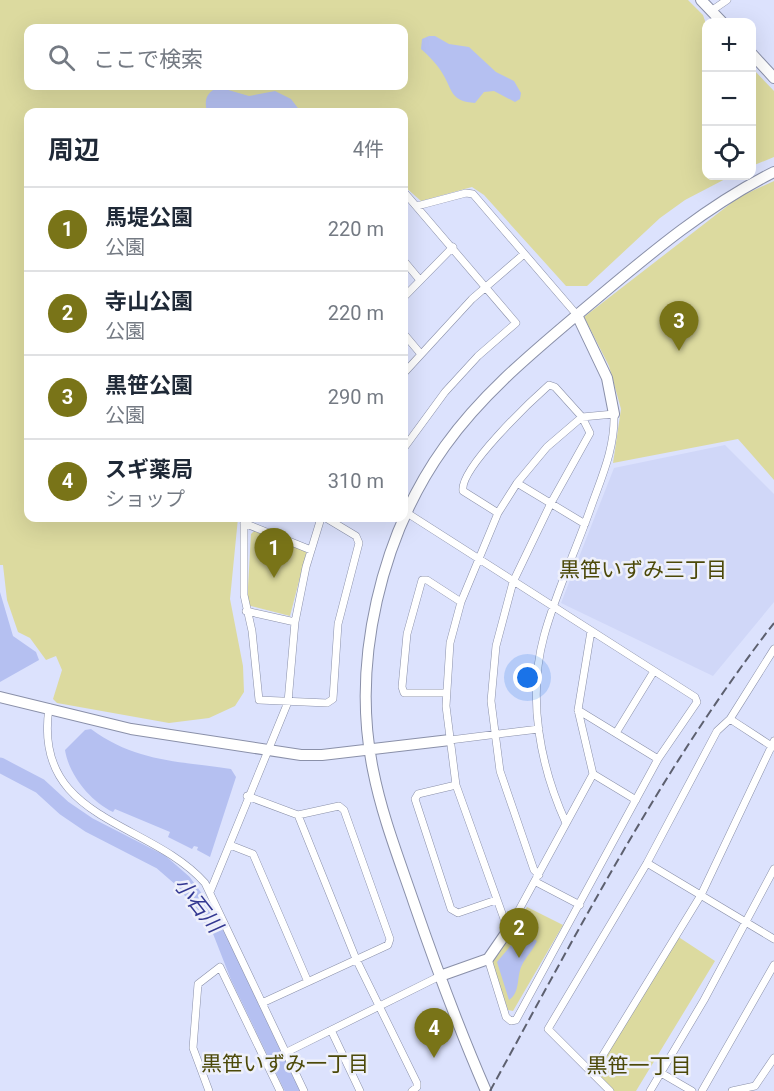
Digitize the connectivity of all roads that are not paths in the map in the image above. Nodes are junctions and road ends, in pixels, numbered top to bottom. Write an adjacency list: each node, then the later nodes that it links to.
1 (701, 0): 3 (street)
2 (727, 0): 3 (street)
3 (711, 11): 4 (street)
4 (718, 18)
5 (756, 58): 6 (street)
6 (774, 78)
7 (774, 172): 16 (street)
8 (408, 196): 9 (street)
9 (417, 206): 10 (street); 11 (street)
10 (453, 247): 13 (street); 14 (street)
11 (524, 254): 14 (street); 16 (street)
12 (408, 266): 13 (street)
13 (419, 279): 15 (street)
14 (487, 286): 18 (street); 22 (street)
15 (408, 292)
16 (577, 315): 20 (street); 25 (street)
17 (408, 339): 18 (street)
18 (420, 353): 19 (street)
19 (408, 369)
20 (614, 414): 21 (street); 33 (street)
21 (582, 417): 23 (street); 24 (street); 27 (street)
22 (408, 443)
23 (517, 483): 24 (street); 27 (street)
24 (551, 503): 33 (street); 36 (street)
25 (408, 508)
26 (408, 513): 35 (street)
27 (498, 513): 35 (street)
28 (244, 522): 39 (street)
29 (248, 522): 34 (street)
30 (320, 522): 34 (street)
31 (333, 522): 46 (street)
32 (402, 522): 56 (street)
33 (585, 524): 38 (street)
34 (311, 550): 40 (street)
35 (479, 559): 36 (street); 37 (street)
36 (513, 582): 38 (street); 52 (street)
37 (461, 602): 44 (street); 44 (street)
38 (555, 608): 41 (street); 50 (street)
39 (246, 611): 40 (street); 46 (street)
40 (295, 622): 46 (street)
41 (591, 631): 43 (street); 48 (street)
42 (774, 649): 49 (street)
43 (654, 671): 51 (street); 57 (street)
44 (446, 693): 53 (street)
45 (0, 697): 47 (street)
46 (288, 702): 55 (street)
47 (49, 708): 55 (street); 68 (street)
48 (578, 710): 51 (street); 58 (street)
49 (730, 719): 54 (street); 65 (street)
50 (539, 729): 52 (street); 63 (street)
51 (616, 733): 57 (street)
52 (495, 735): 53 (street); 67 (street)
53 (450, 740): 56 (street); 59 (street)
54 (773, 745): 69 (street)
55 (270, 749): 56 (street); 60 (street)
56 (370, 750): 78 (street)
57 (658, 759): 61 (street)
58 (592, 774): 61 (street); 63 (street)
59 (456, 785): 70 (street); 70 (street)
60 (247, 796): 62 (street); 64 (street)
61 (636, 800): 71 (street)
62 (298, 815): 75 (street); 75 (street)
63 (566, 823): 67 (street)
64 (230, 845): 68 (street); 79 (street)
65 (647, 862): 69 (street); 85 (street)
66 (774, 869): 72 (street)
67 (538, 878): 71 (street); 73 (street)
68 (210, 892): 80 (street)
69 (701, 895): 72 (street); 85 (street)
70 (496, 900): 73 (street)
71 (580, 905): 76 (street)
72 (746, 924): 74 (street); 86 (street)
73 (508, 930): 76 (street)
74 (774, 939)
75 (356, 959): 79 (street); 81 (street)
76 (488, 959): 78 (street)
77 (774, 965): 96 (street)
78 (440, 976): 81 (street); 92 (street)
79 (308, 982): 80 (street)
80 (262, 1003): 83 (street)
81 (380, 1007): 82 (street); 91 (street)
82 (331, 1030): 83 (street); 90 (street)
83 (287, 1052): 89 (street)
84 (774, 1060): 97 (street)
85 (592, 1073): 93 (street)
86 (661, 1073): 94 (street); 95 (street)
87 (209, 1091): 88 (street)
88 (280, 1091)
89 (304, 1091)
90 (360, 1091)
91 (412, 1091)
92 (486, 1091)
93 (610, 1091)
94 (650, 1091)
95 (692, 1091)
96 (702, 1091)
97 (732, 1091)

